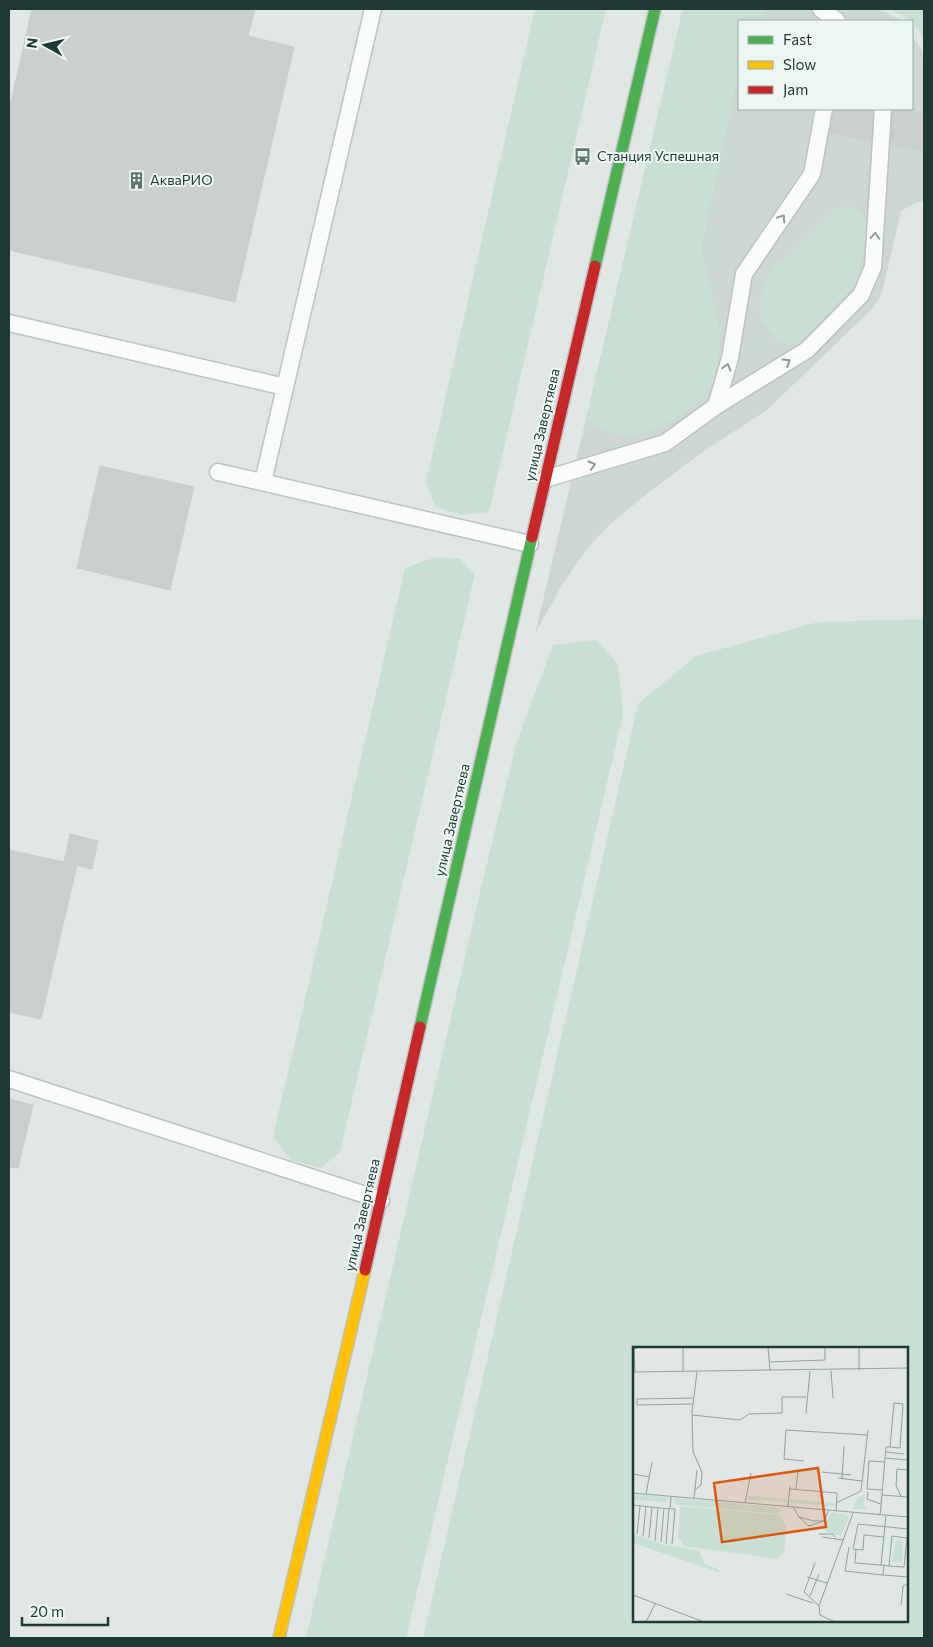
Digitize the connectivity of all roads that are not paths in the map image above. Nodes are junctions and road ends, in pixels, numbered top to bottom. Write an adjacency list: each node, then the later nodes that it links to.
1 (373, 9): 8 (lane)
2 (655, 9): 11 (main road, улица Завертяева)
3 (821, 9): 4 (lane)
4 (836, 20)
5 (824, 110): 9 (lane, one-way to 5)
6 (883, 110): 9 (lane, one-way to 6)
7 (9, 323): 8 (lane)
8 (286, 387): 12 (lane)
9 (716, 406): 11 (lane, one-way to 9)
10 (218, 472): 12 (lane)
11 (545, 479): 13 (main road, улица Завертяева)
12 (263, 482): 13 (lane)
13 (530, 544): 15 (main road, улица Завертяева)
14 (9, 1079): 15 (lane)
15 (381, 1200): 16 (main road, улица Завертяева)
16 (279, 1638)

